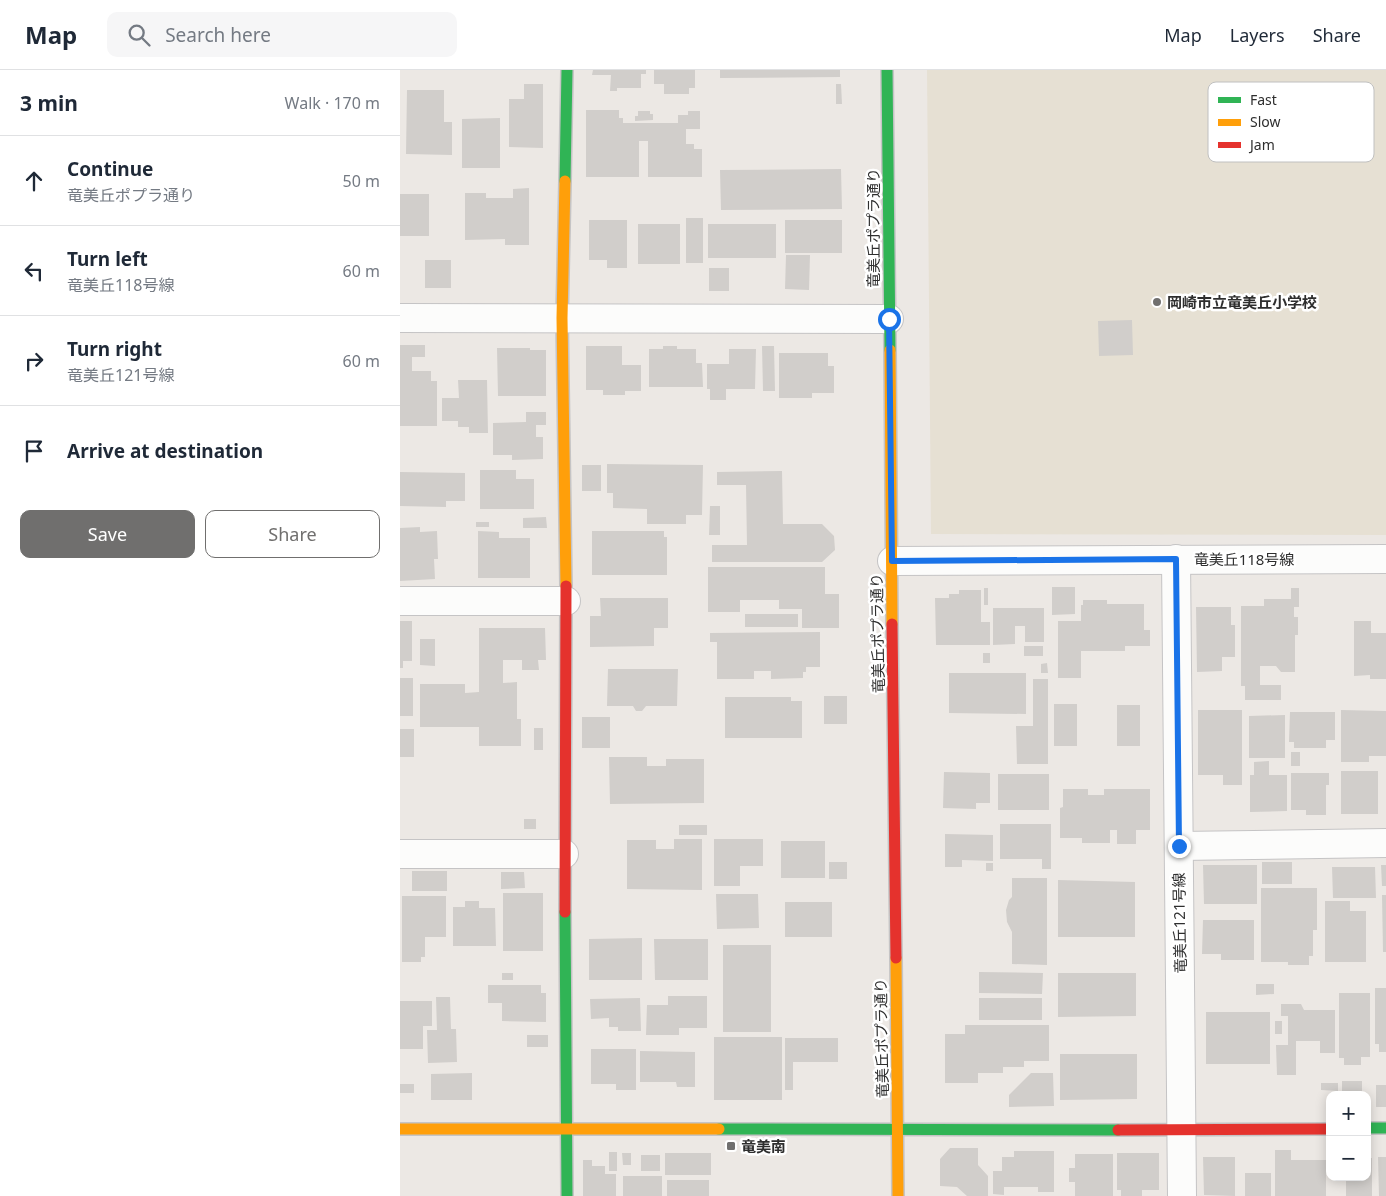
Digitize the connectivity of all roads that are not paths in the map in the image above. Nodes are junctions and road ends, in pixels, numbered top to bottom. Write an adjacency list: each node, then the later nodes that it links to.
1 (567, 70): 4 (street)
2 (887, 70): 5 (street, 竜美丘ポプラ通り)
3 (400, 318): 4 (street)
4 (562, 318): 5 (street); 10 (street)
5 (889, 319): 8 (street, 竜美丘ポプラ通り)
6 (1176, 559): 7 (street, 竜美丘118号線); 8 (street, 竜美丘118号線); 12 (street, 竜美丘121号線)
7 (1386, 559)
8 (892, 561): 20 (street, 竜美丘ポプラ通り)
9 (400, 601): 10 (street)
10 (566, 601): 14 (street)
11 (1386, 843): 12 (street)
12 (1179, 846): 21 (street, 竜美丘121号線)
13 (400, 854): 14 (street)
14 (564, 854): 18 (street)
15 (1371, 1128): 16 (street)
16 (1386, 1128)
17 (400, 1129): 18 (street)
18 (567, 1129): 20 (street); 22 (street)
19 (1326, 1129): 21 (street)
20 (897, 1130): 21 (street); 23 (street, 竜美丘ポプラ通り)
21 (1181, 1130): 24 (street, 竜美丘121号線)
22 (567, 1196)
23 (898, 1196)
24 (1182, 1196)

